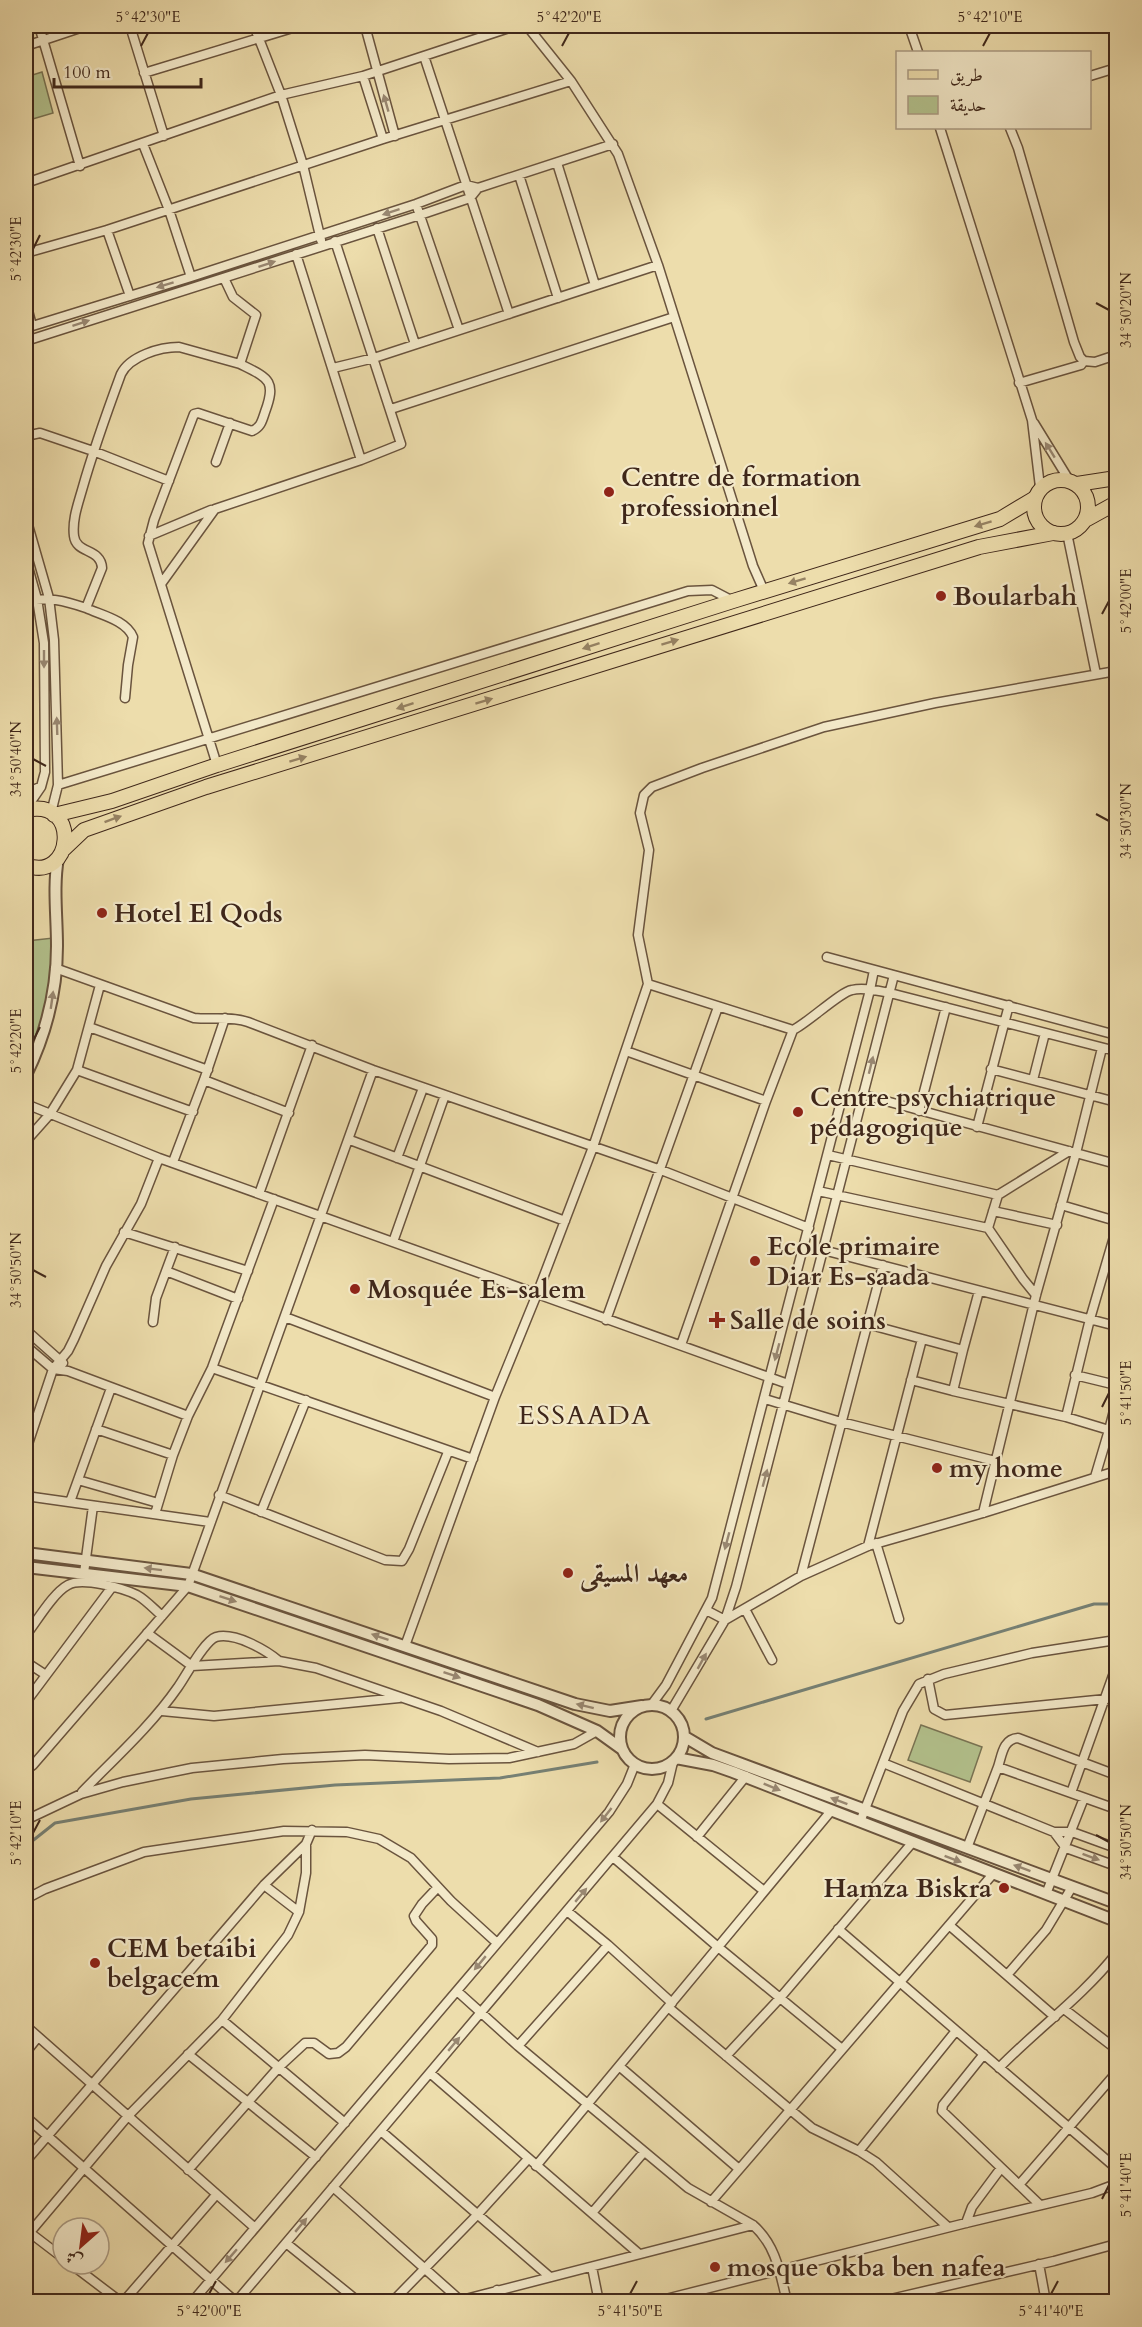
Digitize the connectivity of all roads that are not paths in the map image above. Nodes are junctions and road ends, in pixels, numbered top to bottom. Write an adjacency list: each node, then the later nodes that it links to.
1 (39, 26): 11 (street)
2 (86, 26): 11 (street)
3 (130, 26): 17 (street)
4 (254, 26): 10 (street)
5 (299, 26): 10 (street)
6 (365, 26): 16 (street)
7 (515, 26): 14 (street)
8 (527, 26): 20 (street)
9 (909, 26): 13 (street)
10 (258, 39): 17 (street); 21 (street)
11 (44, 41): 12 (street); 32 (street)
12 (26, 46)
13 (918, 51)
14 (424, 56): 16 (street); 22 (street)
15 (1116, 68): 18 (street)
16 (377, 71): 19 (street); 26 (street, one-way to 16)
17 (144, 73): 25 (street)
18 (1091, 75)
19 (363, 76): 21 (street); 27 (street)
20 (571, 81): 22 (street); 29 (street)
21 (281, 95): 25 (street); 31 (street)
22 (445, 120): 26 (street); 35 (street)
23 (940, 129): 66 (street)
24 (1010, 129): 63 (street)
25 (164, 136): 28 (street)
26 (395, 136): 27 (street)
27 (383, 139): 31 (street)
28 (143, 144): 32 (street); 39 (street)
29 (613, 144): 30 (street); 48 (street)
30 (557, 163): 33 (street); 51 (street)
31 (303, 165): 39 (street); 43 (street)
32 (80, 166): 34 (street)
33 (519, 176): 36 (street); 53 (street)
34 (26, 183)
35 (466, 185): 36 (street); 37 (street); 38 (street)
36 (478, 188): 37 (street)
37 (470, 198): 40 (street); 55 (street)
38 (416, 204): 40 (street); 43 (street, one-way to 43)
39 (169, 210): 42 (street); 49 (street)
40 (420, 215): 41 (street); 58 (street)
41 (378, 228): 44 (street); 60 (street)
42 (107, 230): 46 (street); 52 (street)
43 (320, 235): 45 (street); 49 (street)
44 (335, 242): 45 (street); 62 (street)
45 (323, 246): 47 (street)
46 (26, 253)
47 (296, 254): 50 (street, one-way to 47); 65 (street)
48 (658, 265): 51 (street); 56 (street)
49 (191, 277): 52 (street, one-way to 52)
50 (224, 278): 59 (street, one-way to 50); 64 (street)
51 (595, 285): 53 (street)
52 (130, 296): 57 (street)
53 (558, 298): 55 (street)
54 (26, 303): 57 (street)
55 (509, 314): 58 (street)
56 (674, 317): 67 (street); 87 (street)
57 (29, 327)
58 (459, 330): 60 (street)
59 (26, 341)
60 (415, 344): 62 (street)
61 (1116, 355): 63 (street)
62 (374, 358): 65 (street); 67 (street)
63 (1084, 361): 66 (street)
64 (240, 364): 69 (street); 71 (street)
65 (333, 368): 72 (street)
66 (1019, 383): 68 (street)
67 (391, 409): 72 (street)
68 (1032, 420): 76 (street, one-way to 68); 77 (street)
69 (230, 423): 73 (street); 75 (street)
70 (26, 436): 71 (street)
71 (93, 451): 75 (street); 92 (street)
72 (361, 460): 79 (street)
73 (216, 462)
74 (1116, 478): 76 (main road)
75 (169, 481): 84 (street)
76 (1073, 482): 77 (main road); 81 (main road)
77 (1038, 493): 82 (main road); 87 (main road, one-way to 87)
78 (1116, 503): 81 (main road)
79 (215, 509): 84 (street); 86 (street)
80 (26, 518): 89 (street)
81 (1087, 519): 83 (main road)
82 (1053, 532): 83 (main road); 103 (main road, one-way to 82)
83 (1067, 533): 94 (street)
84 (149, 536): 86 (street)
85 (26, 560): 88 (street)
86 (161, 584): 96 (street)
87 (764, 591): 90 (main road)
88 (37, 598): 89 (street); 91 (street); 99 (street, one-way to 99)
89 (49, 598): 92 (street); 98 (street, one-way to 89)
90 (733, 601): 96 (street); 97 (main road, one-way to 97)
91 (26, 602)
92 (86, 608): 95 (street)
93 (1116, 671): 94 (street)
94 (1096, 674): 109 (street)
95 (125, 698)
96 (210, 738): 97 (street); 98 (street)
97 (217, 765): 102 (main road)
98 (58, 784): 102 (street)
99 (41, 787): 100 (street); 101 (street)
100 (26, 793)
101 (26, 810): 102 (main road)
102 (53, 814): 103 (main road)
103 (61, 853): 104 (main road); 106 (street)
104 (26, 865)
105 (826, 957): 107 (street)
106 (55, 968): 110 (street); 130 (street, one-way to 106)
107 (874, 970): 108 (street); 111 (street)
108 (894, 975): 112 (street); 113 (street)
109 (648, 984): 114 (street); 124 (street)
110 (100, 986): 116 (street); 118 (street)
111 (870, 990): 112 (street); 119 (street); 150 (street)
112 (890, 993): 115 (street); 136 (street, one-way to 112)
113 (1009, 1005): 117 (street); 121 (street)
114 (718, 1007): 119 (street); 131 (street)
115 (946, 1007): 117 (street); 141 (street)
116 (225, 1018): 122 (street); 128 (street)
117 (1005, 1023): 120 (street); 126 (street)
118 (89, 1027): 127 (street); 128 (street)
119 (793, 1030): 138 (street)
120 (1045, 1033): 123 (street); 133 (street)
121 (1116, 1035)
122 (312, 1045): 129 (street); 143 (street)
123 (1102, 1048): 125 (street); 137 (street)
124 (626, 1051): 131 (street); 148 (street)
125 (1116, 1051)
126 (991, 1069): 133 (street); 145 (street)
127 (77, 1070): 142 (street); 144 (street)
128 (208, 1070): 132 (street)
129 (373, 1070): 134 (street); 146 (street)
130 (26, 1075)
131 (695, 1075): 138 (street); 157 (street)
132 (204, 1080): 142 (street); 143 (street)
133 (1033, 1080): 137 (street)
134 (423, 1088): 135 (street); 152 (street)
135 (446, 1095): 148 (street); 156 (street)
136 (864, 1095): 141 (street); 153 (street)
137 (1090, 1095): 139 (street); 149 (street)
138 (766, 1101): 162 (street)
139 (1116, 1102)
140 (26, 1104): 144 (street)
141 (920, 1111): 145 (street)
142 (193, 1112): 154 (street)
143 (289, 1113): 159 (street)
144 (50, 1114): 147 (street); 151 (street)
145 (977, 1127): 149 (street)
146 (350, 1140): 152 (street); 166 (street)
147 (26, 1141)
148 (593, 1147): 157 (street); 167 (street)
149 (1072, 1152): 155 (street); 160 (street); 164 (street)
150 (828, 1155): 153 (street); 158 (street)
151 (159, 1158): 154 (street); 173 (street)
152 (397, 1158): 156 (street)
153 (848, 1159): 160 (street); 161 (street)
154 (173, 1162): 159 (street)
155 (1116, 1164)
156 (421, 1167): 167 (street); 174 (street)
157 (661, 1170): 162 (street); 188 (street)
158 (818, 1191): 161 (street); 170 (street)
159 (259, 1194): 163 (street)
160 (998, 1195): 165 (street)
161 (837, 1196): 171 (street); 176 (street)
162 (732, 1198): 170 (street); 194 (street)
163 (274, 1200): 166 (street); 180 (street)
164 (1061, 1205): 168 (street); 169 (street)
165 (993, 1211): 169 (street); 171 (street)
166 (322, 1217): 174 (street); 186 (street)
167 (565, 1221): 182 (street)
168 (1116, 1221)
169 (1057, 1225): 183 (street)
170 (809, 1228): 202 (street, one-way to 202)
171 (988, 1228): 183 (street)
172 (1116, 1230): 177 (street)
173 (124, 1232): 175 (street); 197 (street)
174 (393, 1242): 182 (street)
175 (175, 1247): 179 (street); 180 (street)
176 (823, 1250): 178 (street); 205 (street)
177 (1112, 1263): 187 (street)
178 (883, 1265): 181 (street); 190 (street)
179 (166, 1271): 184 (street); 189 (street)
180 (248, 1271): 184 (street)
181 (979, 1291): 185 (street); 196 (street)
182 (537, 1294): 188 (street); 209 (street)
183 (1036, 1294): 185 (street)
184 (238, 1299): 198 (street)
185 (1034, 1305): 187 (street); 213 (street)
186 (285, 1317): 204 (street); 209 (street)
187 (1090, 1319): 191 (street); 201 (street)
188 (606, 1320): 194 (street)
189 (153, 1322)
190 (867, 1324): 193 (street); 217 (street)
191 (1116, 1326)
192 (26, 1330): 197 (street)
193 (922, 1339): 196 (street); 203 (street)
194 (681, 1345): 202 (street)
195 (26, 1346): 199 (street)
196 (963, 1350): 208 (street)
197 (61, 1359): 199 (street); 200 (street)
198 (212, 1368): 204 (street); 215 (street)
199 (53, 1369): 200 (street); 221 (street)
200 (68, 1371): 207 (street)
201 (1075, 1375): 206 (street); 216 (street)
202 (770, 1379): 205 (street); 210 (street)
203 (911, 1380): 208 (street); 220 (street)
204 (262, 1384): 211 (street); 230 (street)
205 (788, 1384): 214 (street)
206 (1116, 1386)
207 (111, 1388): 215 (street); 218 (street)
208 (953, 1391): 213 (street)
209 (495, 1396): 225 (street)
210 (765, 1399): 214 (street); 249 (street, one-way to 249)
211 (306, 1400): 223 (street); 235 (street)
212 (1116, 1403): 219 (street)
213 (1011, 1404): 216 (street); 226 (street)
214 (783, 1406): 217 (street); 252 (street, one-way to 214)
215 (188, 1416): 224 (street)
216 (1066, 1417): 219 (street)
217 (841, 1422): 220 (street); 245 (street)
218 (96, 1429): 224 (street); 229 (street)
219 (1109, 1430): 228 (street)
220 (896, 1435): 226 (street); 239 (street)
221 (27, 1439): 222 (street)
222 (26, 1450)
223 (448, 1452): 225 (street); 235 (street)
224 (173, 1455): 233 (street)
225 (473, 1459): 256 (street)
226 (995, 1461): 236 (street)
227 (1116, 1471): 228 (street)
228 (1095, 1477): 236 (street)
229 (78, 1480): 232 (street); 233 (street)
230 (219, 1495): 235 (street); 238 (street)
231 (26, 1496): 232 (street)
232 (70, 1502): 234 (street)
233 (158, 1503): 237 (street)
234 (93, 1506): 237 (street); 241 (street)
235 (261, 1512)
236 (983, 1513): 239 (street)
237 (155, 1514): 238 (street)
238 (210, 1522): 244 (street)
239 (872, 1545): 245 (street); 251 (street)
240 (26, 1553): 241 (street)
241 (86, 1561): 243 (street); 244 (street, one-way to 241)
242 (26, 1567): 243 (street)
243 (84, 1574): 246 (street)
244 (191, 1574): 246 (street); 256 (street, one-way to 244)
245 (801, 1576): 248 (street)
246 (188, 1586): 250 (street); 271 (street, one-way to 271)
247 (112, 1587): 250 (street); 253 (street); 262 (street)
248 (745, 1609): 252 (street); 257 (street)
249 (706, 1610): 252 (street); 268 (street)
250 (162, 1616): 254 (street)
251 (899, 1619)
252 (725, 1620): 270 (street, one-way to 252)
253 (27, 1631)
254 (147, 1633): 260 (street); 280 (street)
255 (1116, 1640): 263 (street)
256 (405, 1646): 268 (street, one-way to 256)
257 (771, 1660)
258 (279, 1661): 260 (street); 260 (street); 264 (street)
259 (26, 1662): 262 (street)
260 (192, 1666): 269 (street)
261 (1116, 1667): 265 (street)
262 (46, 1675): 267 (street)
263 (928, 1679): 265 (street); 276 (street)
264 (403, 1698): 269 (street); 274 (street)
265 (1105, 1698): 266 (street); 277 (street)
266 (1116, 1698)
267 (26, 1702)
268 (647, 1705): 270 (street); 273 (street)
269 (162, 1711): 284 (street)
270 (671, 1711): 272 (street)
271 (597, 1731): 273 (street); 274 (street)
272 (685, 1737): 275 (street); 290 (street, one-way to 272)
273 (622, 1749): 278 (street)
274 (538, 1752): 284 (street)
275 (674, 1760): 278 (street); 282 (street); 287 (street)
276 (884, 1763): 286 (street); 290 (street)
277 (1082, 1763): 279 (street); 281 (street); 283 (street)
278 (634, 1764): 319 (street, one-way to 319)
279 (998, 1767): 283 (street); 286 (street)
280 (26, 1770)
281 (1116, 1775)
282 (746, 1776): 289 (street, one-way to 289); 296 (street)
283 (1071, 1793): 285 (street)
284 (81, 1794): 291 (street)
285 (1084, 1798): 288 (street); 295 (street)
286 (985, 1802): 294 (street); 299 (street)
287 (657, 1804): 296 (street); 302 (street)
288 (1116, 1809)
289 (831, 1810): 292 (street); 309 (street)
290 (865, 1810): 292 (street); 299 (street)
291 (26, 1820)
292 (860, 1822): 297 (street)
293 (312, 1830): 298 (street); 307 (street); 311 (street)
294 (1054, 1832): 295 (street); 300 (street)
295 (1072, 1832): 300 (street); 301 (street)
296 (697, 1837): 309 (street)
297 (912, 1843): 304 (street, one-way to 304); 318 (street)
298 (306, 1845): 306 (street); 315 (street)
299 (967, 1848): 305 (street, one-way to 299)
300 (1066, 1848): 303 (street, one-way to 303); 305 (street)
301 (1116, 1848)
302 (613, 1857): 314 (street, one-way to 302); 321 (street)
303 (1116, 1866)
304 (993, 1874): 310 (street); 317 (street)
305 (1052, 1879): 308 (street); 310 (street)
306 (264, 1885): 315 (street); 347 (street)
307 (438, 1887): 319 (street); 342 (street)
308 (1072, 1887): 312 (street); 313 (street)
309 (764, 1891): 321 (street)
310 (1046, 1894): 312 (street)
311 (26, 1899)
312 (1065, 1901): 316 (street); 323 (street)
313 (1116, 1903)
314 (567, 1911): 320 (street); 329 (street)
315 (299, 1912): 331 (street)
316 (1116, 1921)
317 (949, 1925): 323 (street); 324 (street)
318 (838, 1929): 324 (street); 326 (street)
319 (497, 1942): 325 (street, one-way to 325)
320 (608, 1945): 327 (street); 335 (street)
321 (718, 1947): 326 (street); 327 (street)
322 (1116, 1954): 328 (street)
323 (1007, 1975): 330 (street)
324 (899, 1983): 333 (street); 336 (street)
325 (457, 1991): 329 (street); 353 (street)
326 (780, 1998): 336 (street); 341 (street)
327 (670, 2005): 341 (street); 343 (street)
328 (1064, 2009): 330 (street); 337 (street)
329 (481, 2013): 335 (street); 345 (street, one-way to 329)
330 (1055, 2017): 344 (street)
331 (222, 2020): 339 (street); 342 (street)
332 (26, 2026): 334 (street)
333 (955, 2032): 340 (street); 357 (street)
334 (38, 2037): 338 (street); 347 (street)
335 (518, 2046): 349 (street)
336 (842, 2049): 350 (street)
337 (1116, 2049)
338 (26, 2052)
339 (188, 2054): 348 (street); 351 (street)
340 (984, 2055): 344 (street); 364 (street)
341 (726, 2056): 350 (street)
342 (279, 2067): 348 (street); 353 (street)
343 (619, 2067): 349 (street); 366 (street)
344 (999, 2068): 354 (street)
345 (430, 2073): 355 (street); 360 (street)
346 (1116, 2073): 354 (street)
347 (92, 2085): 351 (street); 356 (street)
348 (249, 2101): 359 (street); 367 (street)
349 (587, 2104): 358 (street); 362 (street)
350 (790, 2109): 357 (street); 366 (street)
351 (128, 2116): 363 (street); 367 (street)
352 (26, 2117): 356 (street)
353 (345, 2123): 359 (street)
354 (1068, 2127): 365 (street); 369 (street)
355 (381, 2131): 370 (street); 374 (street)
356 (47, 2136): 361 (street); 363 (street)
357 (859, 2151): 378 (street)
358 (644, 2152): 372 (street); 375 (street)
359 (316, 2157): 379 (street)
360 (528, 2159): 362 (street); 374 (street)
361 (26, 2161)
362 (536, 2166): 375 (street)
363 (83, 2167): 380 (street); 382 (street)
364 (1001, 2168): 369 (street); 376 (street)
365 (1116, 2168)
366 (739, 2169): 372 (street)
367 (188, 2170): 371 (street)
368 (1116, 2184): 373 (street)
369 (1019, 2185): 373 (street)
370 (333, 2187): 381 (street, one-way to 370); 388 (street)
371 (216, 2195): 379 (street); 382 (street)
372 (711, 2202): 377 (street)
373 (1040, 2205): 376 (street)
374 (478, 2214): 388 (street); 391 (street)
375 (592, 2214): 385 (street)
376 (966, 2223): 378 (street)
377 (753, 2224): 385 (street); 389 (street)
378 (948, 2227): 389 (street)
379 (255, 2228): 392 (street, one-way to 392)
380 (27, 2234): 384 (street)
381 (286, 2243): 399 (street); 400 (street)
382 (172, 2244): 392 (street); 397 (street)
383 (1116, 2244): 386 (street)
384 (51, 2250)
385 (638, 2253): 387 (street)
386 (1039, 2264): 394 (street); 407 (street)
387 (592, 2266): 391 (street); 403 (street)
388 (425, 2268): 396 (street); 401 (street)
389 (779, 2270): 395 (street); 405 (street)
390 (88, 2276): 397 (street)
391 (550, 2277): 393 (street)
392 (211, 2279): 398 (street); 399 (street)
393 (497, 2290): 396 (street); 402 (street)
394 (913, 2297): 406 (street)
395 (676, 2299): 404 (street)
396 (457, 2300)
397 (122, 2301)
398 (192, 2301)
399 (236, 2301)
400 (359, 2301)
401 (392, 2301)
402 (500, 2301)
403 (599, 2301)
404 (654, 2301)
405 (787, 2301)
406 (878, 2301)
407 (1046, 2301)

